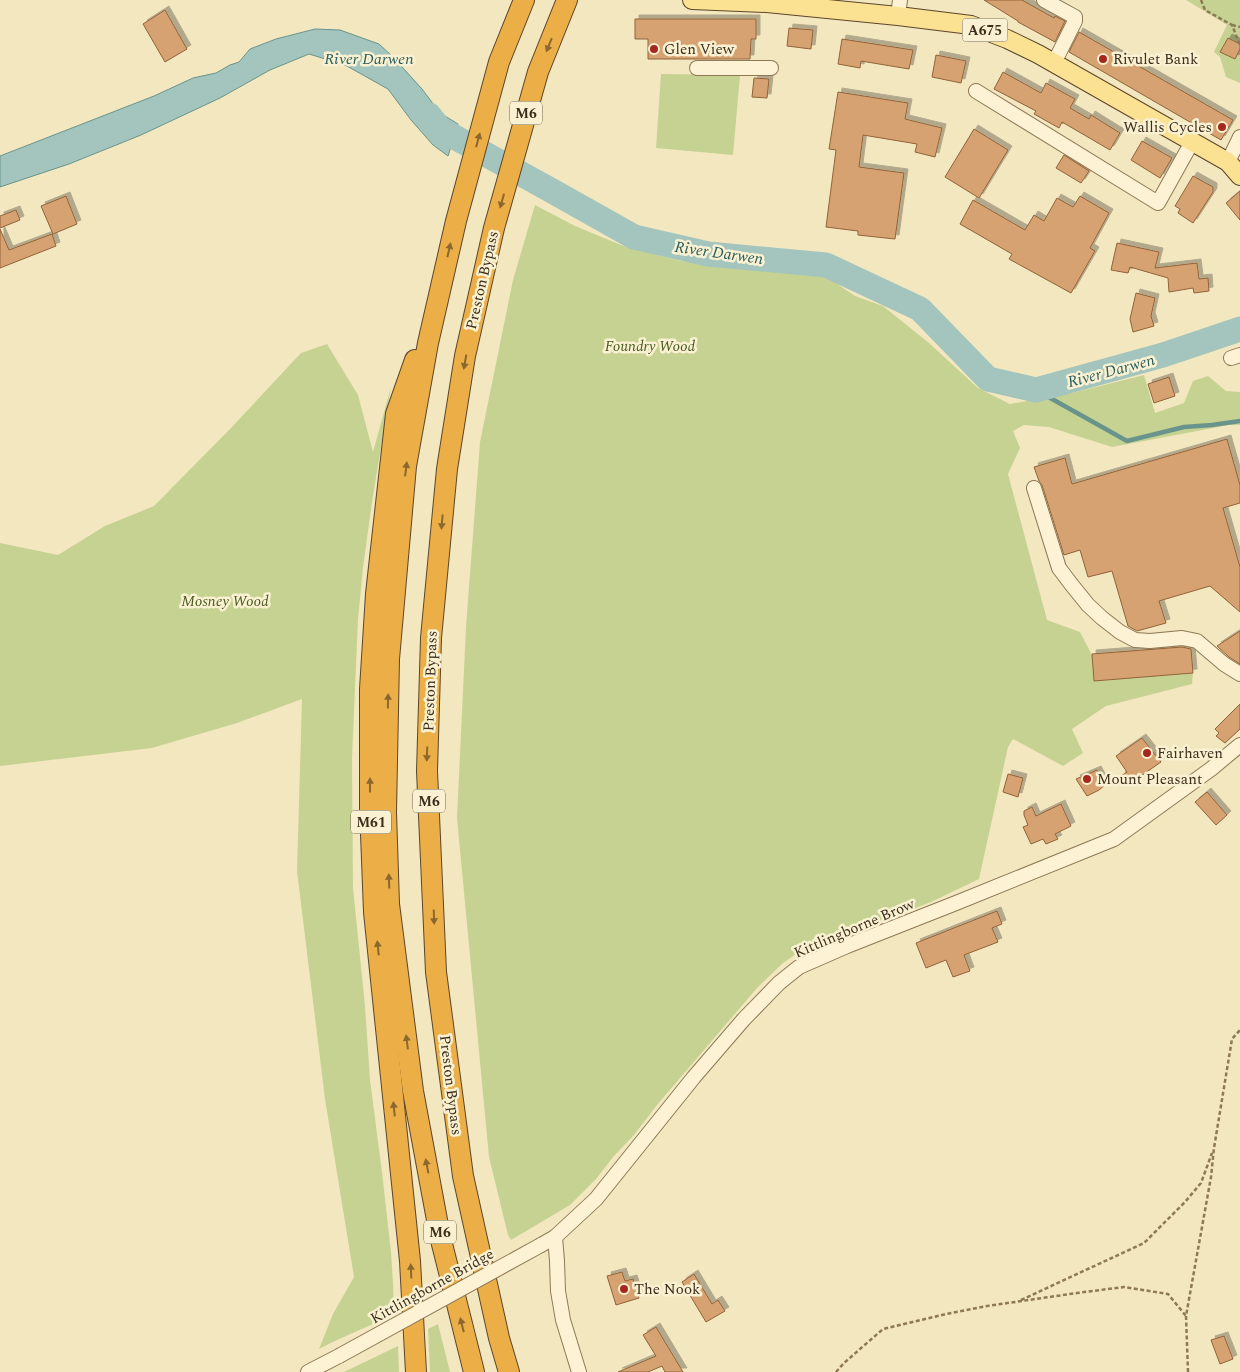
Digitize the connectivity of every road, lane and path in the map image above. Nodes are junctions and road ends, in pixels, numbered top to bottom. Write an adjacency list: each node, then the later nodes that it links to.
1 (524, 0): 19 (highway, M6, one-way to 1)
2 (567, 0): 32 (highway, Preston Bypass / M6, one-way to 32)
3 (692, 0): 6 (main road, A675)
4 (1044, 0): 11 (street)
5 (1201, 0): 8 (path)
6 (732, 1): 7 (main road, A675)
7 (899, 8): 11 (main road, A675)
8 (1232, 25): 9 (path); 10 (path)
9 (1240, 27)
10 (1240, 45)
11 (1054, 63): 16 (main road, A675)
12 (697, 68): 13 (street)
13 (771, 68)
14 (976, 91): 16 (street)
15 (1240, 137): 17 (street)
16 (1192, 142): 17 (main road, A675)
17 (1228, 162): 18 (main road, A675)
18 (1240, 176)
19 (442, 280): 30 (highway, M61, one-way to 19); 31 (highway, M6, one-way to 19)
20 (1034, 488): 21 (street)
21 (1240, 674)
22 (1240, 745): 25 (street, Kittlingborne Brow)
23 (1240, 1030): 24 (path)
24 (1214, 1148): 27 (path); 28 (path)
25 (554, 1238): 26 (street, Kittlingborne Brow); 33 (street)
26 (541, 1245): 29 (street, Kittlingborne Bridge, bridge)
27 (1018, 1302): 28 (path); 34 (path)
28 (1186, 1316): 35 (path)
29 (308, 1372)
30 (416, 1372)
31 (474, 1372)
32 (509, 1372)
33 (579, 1372)
34 (836, 1372)
35 (1188, 1372)

